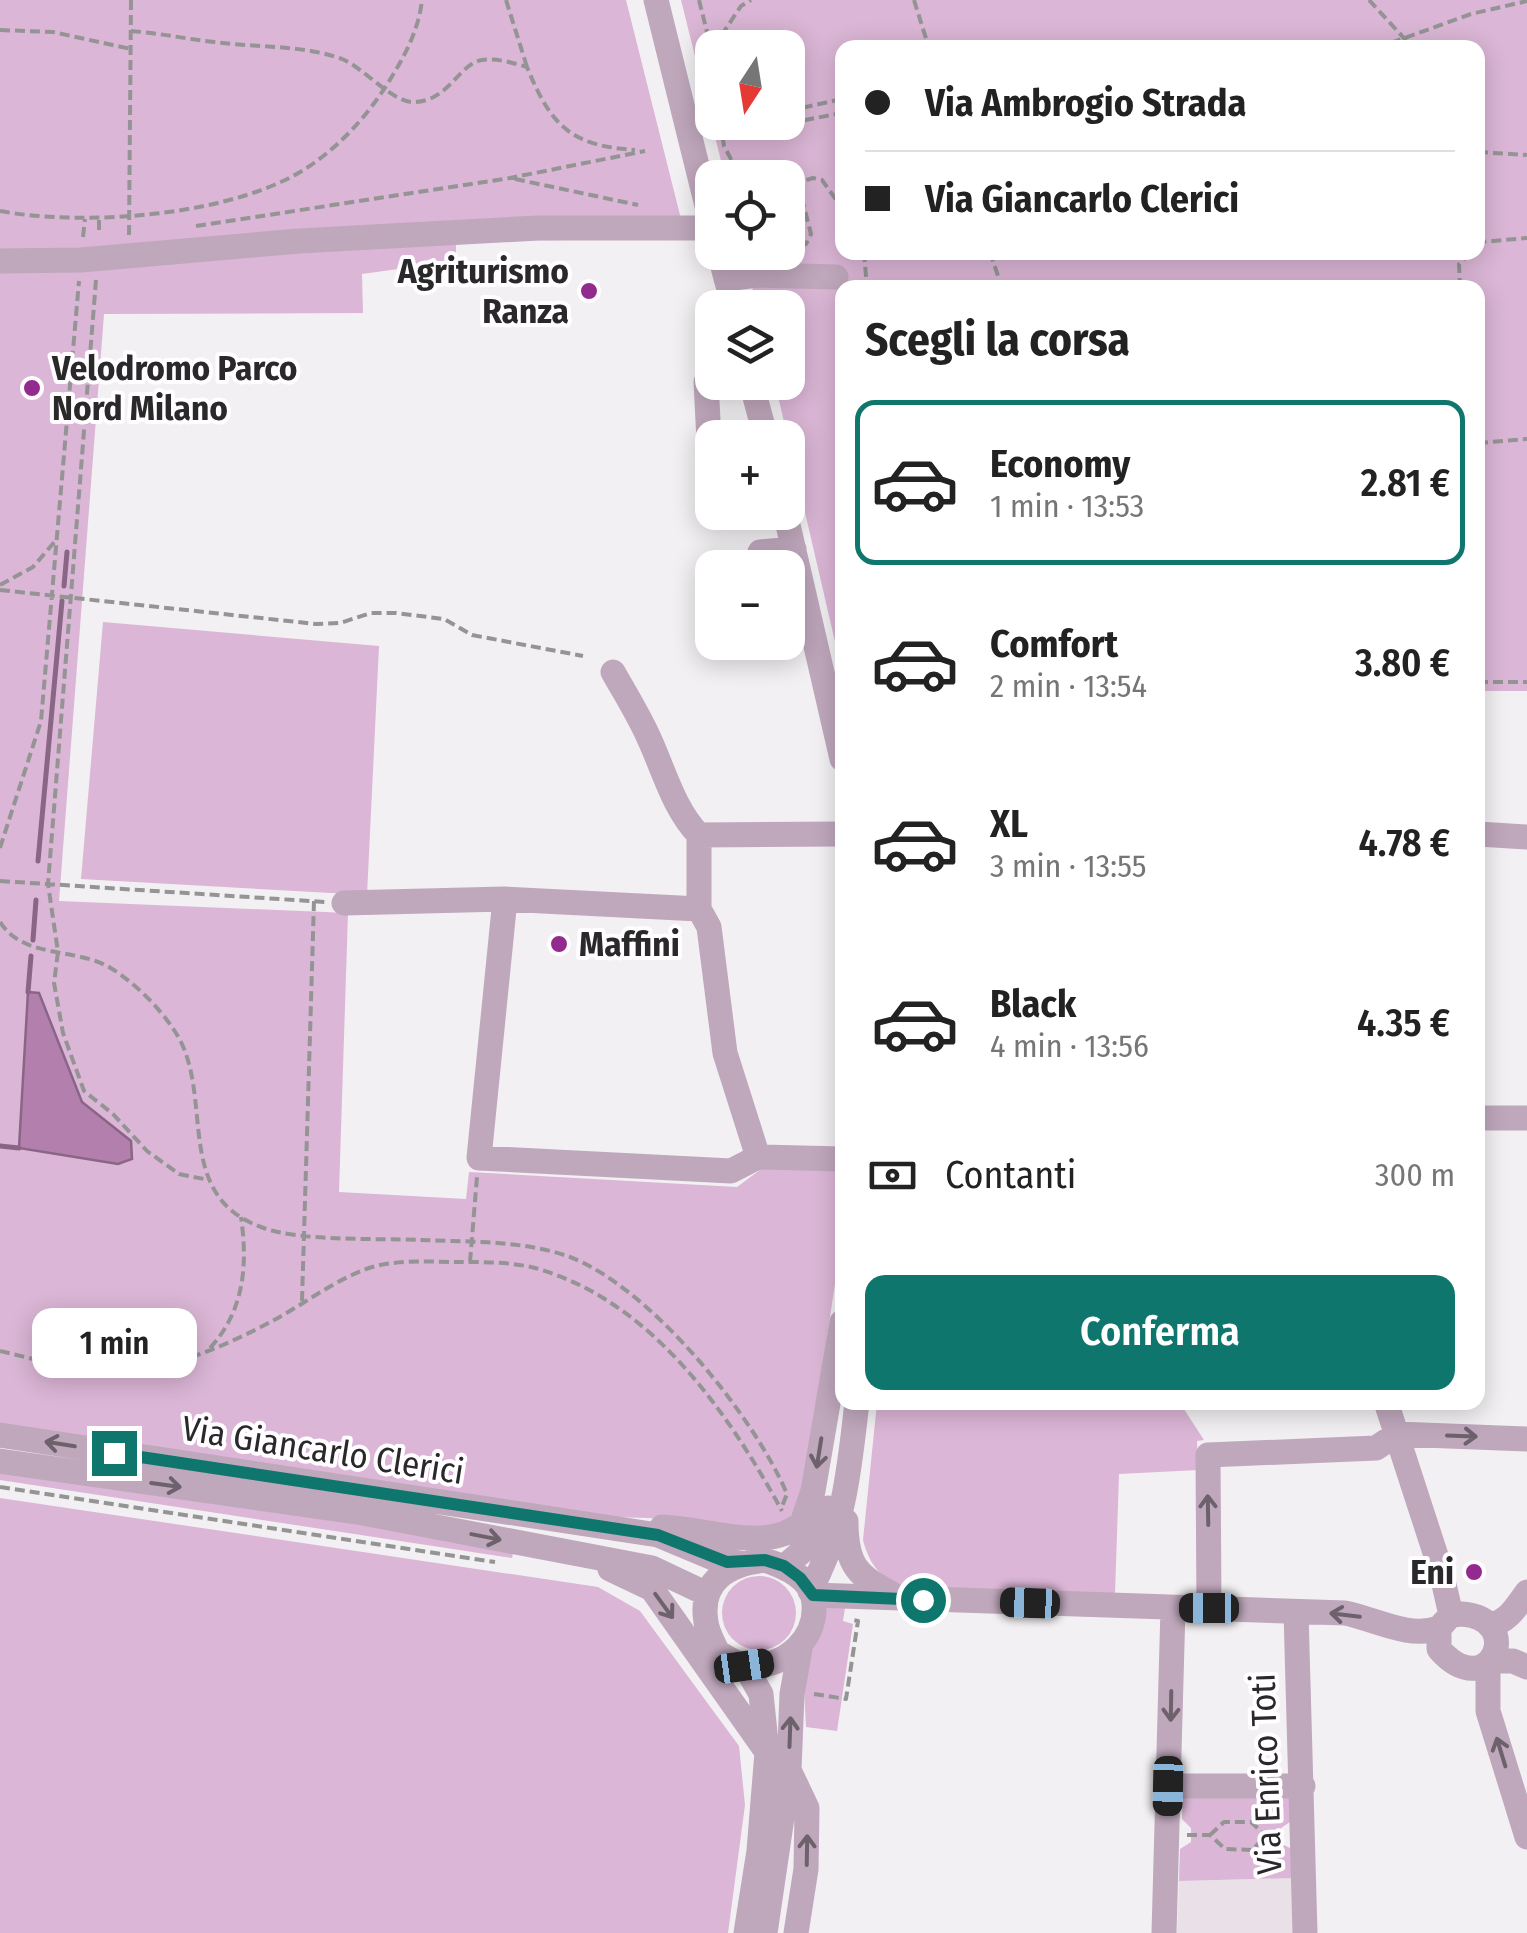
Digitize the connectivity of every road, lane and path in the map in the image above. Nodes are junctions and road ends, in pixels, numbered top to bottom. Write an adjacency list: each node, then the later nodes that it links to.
1 (131, 0): 13 (path)
2 (422, 0): 20 (path)
3 (506, 0): 19 (path)
4 (656, 0): 27 (street)
5 (699, 0): 11 (path)
6 (752, 0): 12 (path)
7 (914, 0): 15 (path)
8 (1369, 0): 14 (path)
9 (1527, 0): 14 (path)
10 (0, 30): 18 (path)
11 (707, 30)
12 (725, 30)
13 (131, 31): 18 (path); 20 (path)
14 (1404, 37): 16 (path); 17 (path)
15 (926, 40)
16 (1397, 40)
17 (1406, 40)
18 (131, 49): 36 (path)
19 (527, 67): 20 (path); 28 (path)
20 (385, 88): 36 (path)
21 (835, 101): 22 (path)
22 (805, 107)
23 (835, 114): 24 (path)
24 (805, 120)
25 (1485, 152): 26 (path)
26 (1527, 155)
27 (696, 160)
28 (510, 178): 33 (path); 40 (path)
29 (805, 181): 30 (path)
30 (830, 190): 31 (path); 32 (path)
31 (835, 191)
32 (835, 198)
33 (652, 208)
34 (0, 211): 37 (path)
35 (805, 211): 43 (path)
36 (129, 214): 38 (path); 44 (path)
37 (85, 218): 38 (path); 44 (path)
38 (99, 220): 44 (path)
39 (695, 226): 44 (street)
40 (183, 228)
41 (1527, 238): 42 (path)
42 (1485, 243)
43 (805, 244)
44 (93, 252): 45 (street); 53 (path); 58 (path)
45 (0, 261)
46 (724, 270): 48 (street)
47 (836, 278): 48 (street)
48 (726, 279): 49 (street)
49 (729, 290)
50 (1527, 439): 51 (path)
51 (1485, 442)
52 (790, 530): 54 (street)
53 (58, 539): 56 (path); 57 (path)
54 (794, 548): 55 (street); 63 (street)
55 (777, 550)
56 (0, 587): 57 (path)
57 (53, 595): 58 (path); 68 (path)
58 (72, 597): 59 (path); 70 (path)
59 (583, 656)
60 (613, 672): 66 (street)
61 (1527, 682): 62 (path)
62 (1485, 683)
63 (835, 728)
64 (835, 834): 66 (street)
65 (1485, 834): 67 (street)
66 (699, 836): 74 (street)
67 (1527, 837)
68 (0, 848)
69 (0, 881): 70 (path)
70 (48, 884): 72 (path); 76 (path)
71 (506, 900): 73 (street); 74 (street); 80 (street)
72 (314, 901): 73 (path); 84 (path)
73 (344, 903)
74 (698, 909): 79 (street)
75 (0, 922): 76 (path)
76 (58, 952): 82 (path); 82 (path)
77 (1485, 1118): 78 (street)
78 (1527, 1118)
79 (758, 1157): 80 (street); 81 (street)
80 (478, 1158): 85 (path)
81 (835, 1159)
82 (210, 1180): 83 (path)
83 (241, 1215): 84 (path); 89 (path)
84 (302, 1234): 85 (path); 87 (path)
85 (472, 1242): 86 (path); 102 (path)
86 (470, 1262): 87 (path); 102 (path)
87 (302, 1302): 89 (path)
88 (0, 1351): 89 (path)
89 (206, 1352)
90 (835, 1363): 102 (street, one-way to 102)
91 (855, 1410): 95 (street)
92 (1389, 1410): 93 (street)
93 (1397, 1434): 96 (street, one-way to 96); 100 (street); 113 (street, one-way to 93)
94 (0, 1435): 103 (street, Via Giancarlo Clerici, one-way to 94)
95 (853, 1436): 99 (street); 107 (street)
96 (1527, 1438)
97 (0, 1460): 104 (street, Via Giancarlo Clerici, one-way to 104)
98 (0, 1487): 105 (path)
99 (846, 1500): 108 (street); 111 (street)
100 (1420, 1504): 101 (street); 115 (street)
101 (1448, 1511)
102 (788, 1519): 103 (street, Via Giancarlo Clerici)
103 (576, 1524): 106 (street, Via Giancarlo Clerici)
104 (584, 1555): 110 (street, Via Giancarlo Clerici); 120 (street, Via Giancarlo Clerici, one-way to 120)
105 (494, 1562)
106 (740, 1563): 107 (street); 110 (street)
107 (784, 1566): 108 (street)
108 (811, 1593): 111 (street); 116 (street)
109 (1522, 1593): 115 (street)
110 (707, 1594): 118 (street)
111 (900, 1599): 112 (street)
112 (1173, 1608): 113 (street); 122 (street, one-way to 122)
113 (1209, 1608): 114 (street)
114 (1296, 1612): 115 (street, one-way to 114); 123 (street, Via Enrico Toti)
115 (1464, 1621): 117 (street); 117 (street)
116 (800, 1649): 118 (street); 121 (street, one-way to 116)
117 (1490, 1663): 119 (street); 128 (street, one-way to 117)
118 (744, 1666): 120 (street)
119 (1527, 1666)
120 (767, 1752): 129 (street)
121 (789, 1770): 130 (street); 131 (street, one-way to 121)
122 (1168, 1786): 123 (street); 124 (street)
123 (1303, 1786): 126 (street, Via Enrico Toti)
124 (1166, 1834): 125 (path); 132 (street)
125 (1210, 1835): 127 (path); 127 (path)
126 (1304, 1835): 127 (path); 133 (street, Via Enrico Toti)
127 (1266, 1836)
128 (1527, 1836)
129 (746, 1933)
130 (766, 1933)
131 (796, 1933)
132 (1164, 1933)
133 (1305, 1933)

